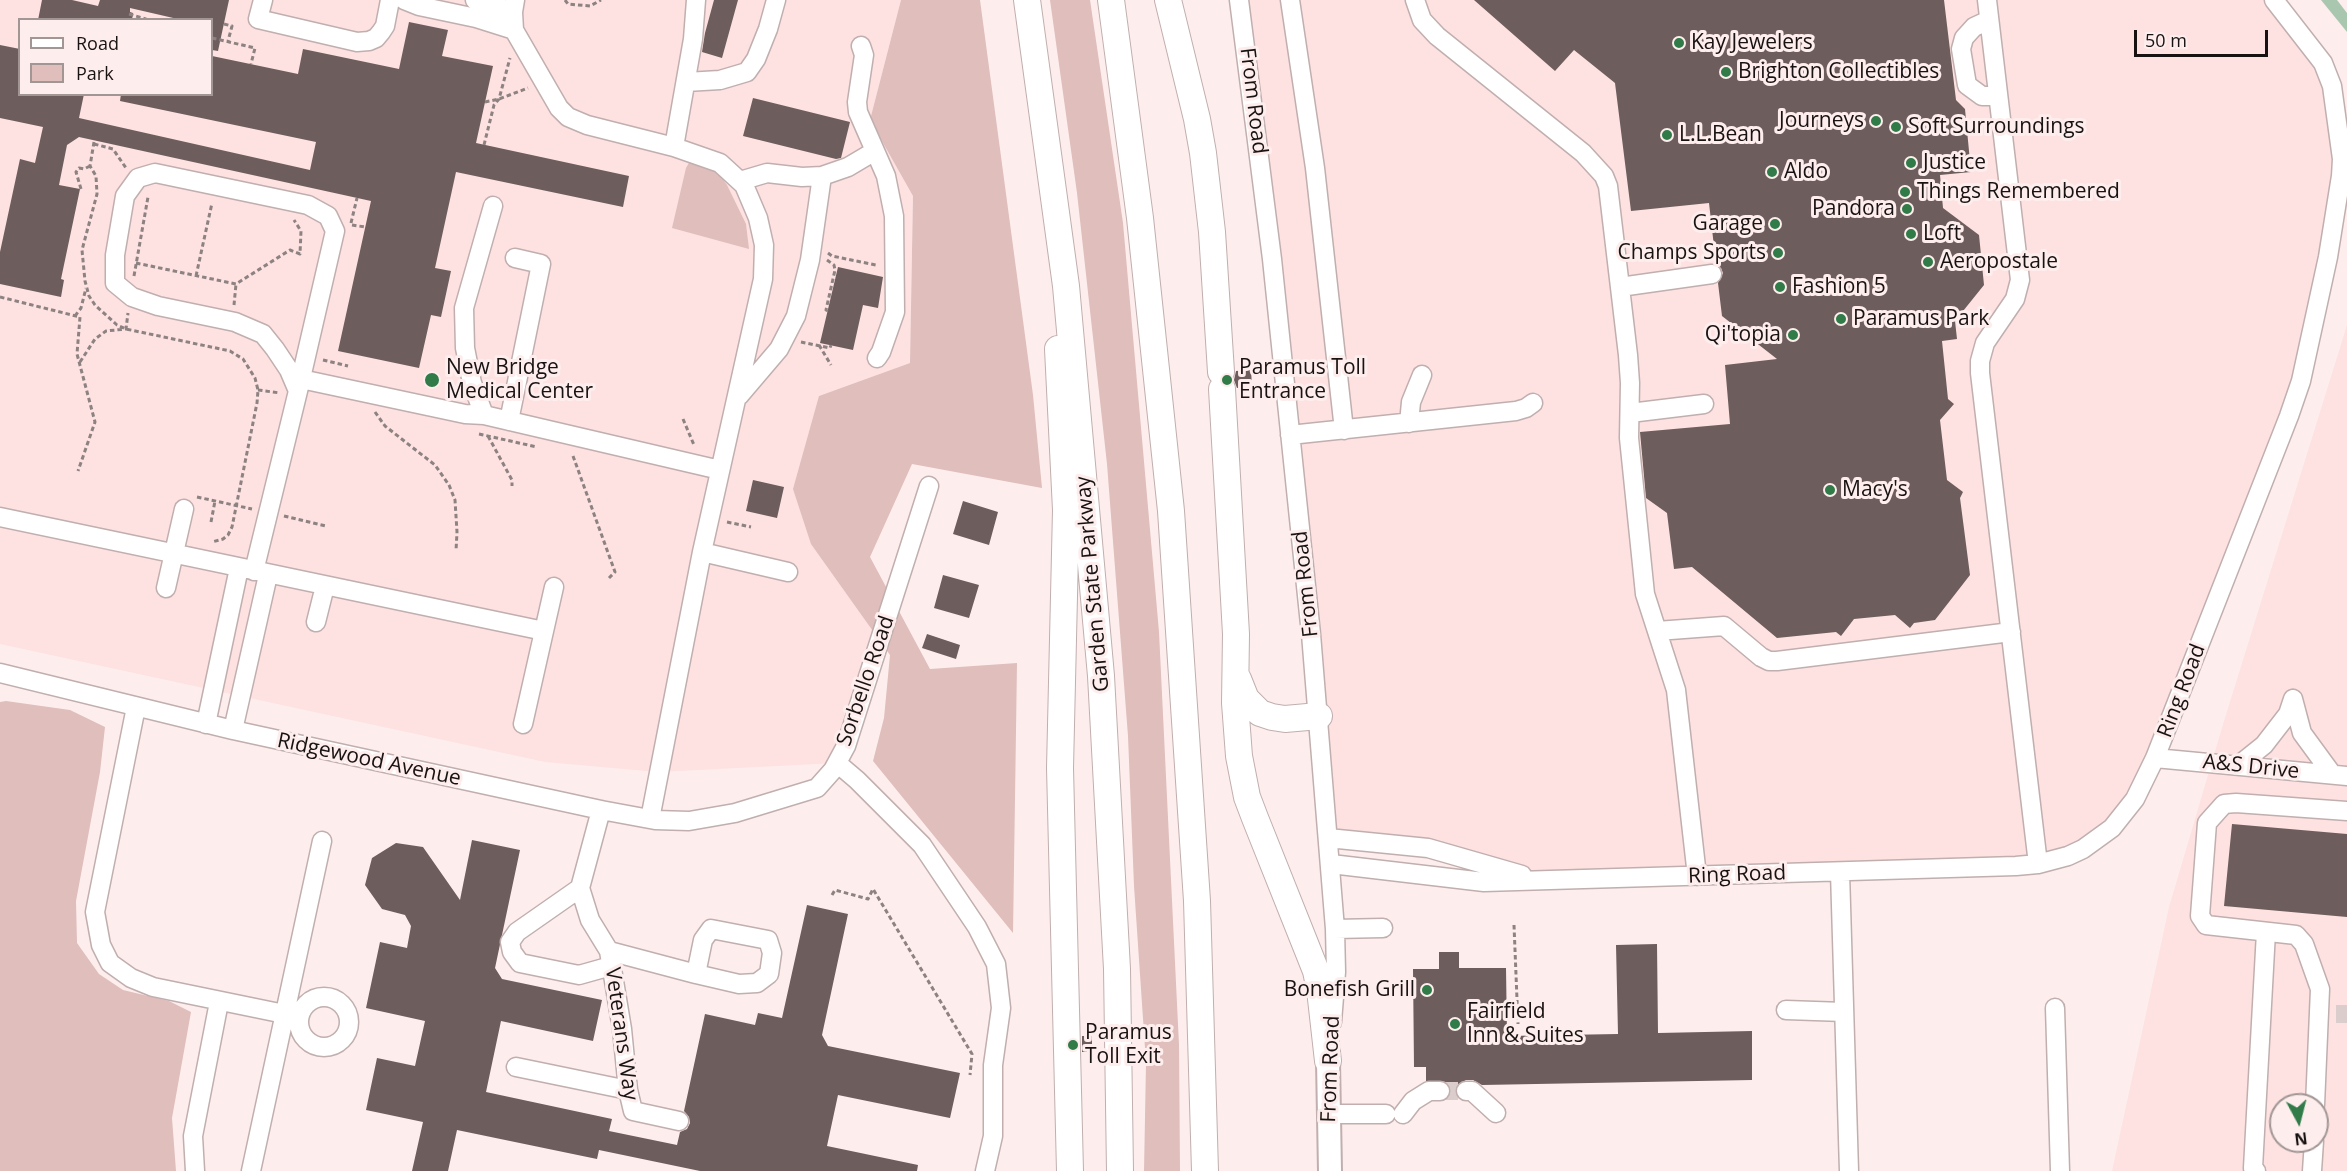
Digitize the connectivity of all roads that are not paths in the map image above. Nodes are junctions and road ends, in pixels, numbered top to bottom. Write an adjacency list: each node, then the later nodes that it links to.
1 (263, 0): 2 (street)
2 (390, 0)
3 (404, 0): 15 (street)
4 (475, 0): 15 (street)
5 (696, 0): 18 (street)
6 (776, 0): 18 (street)
7 (1027, 0): 24 (highway, Garden State Parkway)
8 (1111, 0): 104 (highway)
9 (1168, 0): 56 (highway)
10 (1239, 0): 40 (street, From Road)
11 (1290, 0): 39 (street)
12 (1415, 0): 28 (street)
13 (1987, 0): 16 (street)
14 (2274, 0): 63 (street, Ring Road)
15 (514, 14): 20 (street)
16 (1989, 20): 19 (street); 19 (street)
17 (861, 46): 21 (street)
18 (686, 82): 20 (street)
19 (1998, 96): 55 (street)
20 (674, 147): 23 (street)
21 (876, 151): 22 (street); 29 (street)
22 (822, 176): 23 (street); 32 (street)
23 (740, 181): 32 (street)
24 (1054, 192): 102 (highway); 103 (highway, Garden State Parkway)
25 (493, 206): 36 (street)
26 (515, 258): 37 (street)
27 (1712, 274): 28 (street)
28 (1620, 287): 35 (street)
29 (877, 358)
30 (1422, 375): 38 (street)
31 (299, 385): 31 (street); 36 (street); 47 (street)
32 (735, 402): 41 (street)
33 (1533, 403): 38 (street)
34 (1704, 404): 35 (street)
35 (1630, 413): 54 (street)
36 (484, 415): 37 (street)
37 (509, 421): 41 (street)
38 (1408, 423): 39 (street)
39 (1344, 430): 40 (street)
40 (1290, 435): 59 (street, From Road)
41 (720, 470): 45 (street)
42 (929, 486): 64 (street, Sorbello Road)
43 (184, 509): 46 (street)
44 (0, 517): 46 (street)
45 (702, 552): 48 (street); 70 (street)
46 (174, 554): 47 (street); 51 (street)
47 (254, 571): 49 (street); 60 (street); 62 (street)
48 (788, 572)
49 (325, 586): 52 (street); 53 (street)
50 (554, 587): 53 (street)
51 (166, 588)
52 (316, 622)
53 (544, 631): 61 (street)
54 (1657, 631): 55 (street); 76 (street)
55 (2011, 632): 74 (street)
56 (1236, 673): 59 (highway); 89 (highway)
57 (2, 674): 58 (street, Ridgewood Avenue)
58 (136, 707): 60 (street, Ridgewood Avenue); 84 (street)
59 (1319, 716): 71 (street, From Road)
60 (206, 724): 62 (street, Ridgewood Avenue)
61 (523, 724)
62 (233, 730): 68 (street, Ridgewood Avenue)
63 (2156, 758): 65 (street, A&S Drive); 74 (street, Ring Road)
64 (837, 763): 69 (street, Sorbello Road); 101 (street)
65 (2238, 765): 66 (street, A&S Drive); 66 (street)
66 (2340, 775)
67 (2346, 809): 81 (street)
68 (601, 810): 70 (street, Ridgewood Avenue); 78 (street)
69 (735, 813): 70 (street, Ridgewood Avenue)
70 (650, 819)
71 (1328, 838): 73 (street, From Road); 77 (street)
72 (322, 841): 88 (street)
73 (1331, 864): 77 (street, Ring Road); 80 (street, From Road)
74 (2038, 864): 75 (street, Ring Road)
75 (1840, 872): 76 (street, Ring Road); 87 (street)
76 (1697, 876): 77 (street, Ring Road)
77 (1541, 880)
78 (580, 888): 82 (street, Veterans Way); 82 (street)
79 (1383, 928): 80 (street)
80 (1335, 929): 89 (street, From Road)
81 (2266, 932): 94 (street); 108 (street)
82 (610, 958): 83 (street); 91 (street, Veterans Way)
83 (696, 974)
84 (219, 1002): 88 (street); 99 (street)
85 (2055, 1008): 107 (street)
86 (1786, 1010): 87 (street)
87 (1844, 1012): 106 (street)
88 (292, 1016): 100 (street)
89 (1328, 1061): 96 (main road, From Road)
90 (516, 1067): 91 (street)
91 (627, 1090): 97 (street, Veterans Way)
92 (1440, 1091): 96 (street)
93 (1466, 1091): 95 (street)
94 (2317, 1093)
95 (1496, 1113)
96 (1328, 1114): 105 (main road, From Road)
97 (679, 1120)
98 (2313, 1153): 109 (street)
99 (195, 1171)
100 (251, 1171)
101 (986, 1171)
102 (1070, 1171)
103 (1120, 1171)
104 (1204, 1171)
105 (1330, 1171)
106 (1849, 1171)
107 (2060, 1171)
108 (2256, 1171)
109 (2312, 1171)

